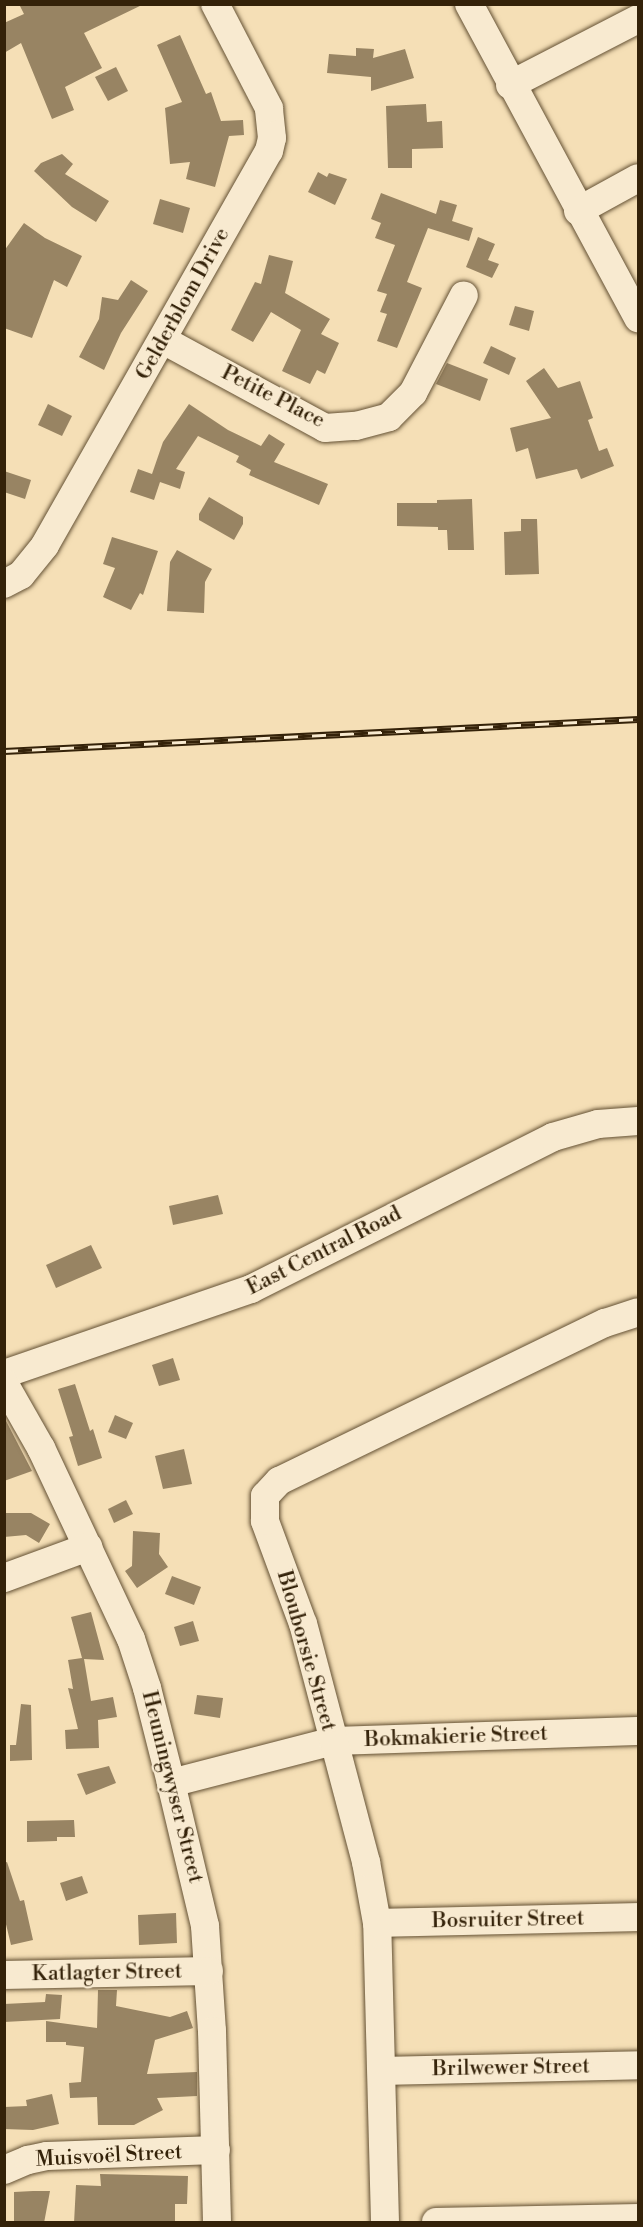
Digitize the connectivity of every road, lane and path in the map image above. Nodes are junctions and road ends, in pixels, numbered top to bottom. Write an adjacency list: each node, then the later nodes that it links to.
1 (215, 4): 9 (street, Gelderblom Drive)
2 (469, 4): 4 (street)
3 (639, 19): 4 (street)
4 (510, 85): 6 (street)
5 (639, 178): 6 (street)
6 (578, 211): 8 (street)
7 (464, 295): 9 (street, Petite Place)
8 (639, 318)
9 (163, 340): 10 (street, Gelderblom Drive)
10 (4, 584)
11 (639, 1120): 13 (street, East Central Road)
12 (639, 1312): 18 (street, Blouborsie Street)
13 (4, 1374)
14 (4, 1383): 15 (street, Heuningwyser Street)
15 (88, 1547): 16 (street); 19 (street, Heuningwyser Street)
16 (4, 1578)
17 (639, 1731): 18 (street, Bokmakierie Street)
18 (333, 1741): 19 (street, Bokmakierie Street); 21 (street, Blouborsie Street)
19 (171, 1783): 22 (street, Heuningwyser Street)
20 (639, 1917): 21 (street, Bosruiter Street)
21 (377, 1923): 25 (street, Blouborsie Street)
22 (209, 1971): 23 (street, Katlagter Street); 26 (street, Heuningwyser Street)
23 (4, 1975)
24 (639, 2065): 25 (street, Brilwewer Street)
25 (383, 2072): 30 (street, Blouborsie Street)
26 (216, 2150): 27 (street, Muisvoël Street); 29 (street, Heuningwyser Street)
27 (4, 2170)
28 (639, 2218): 31 (street)
29 (217, 2223)
30 (385, 2223)
31 (436, 2223)

